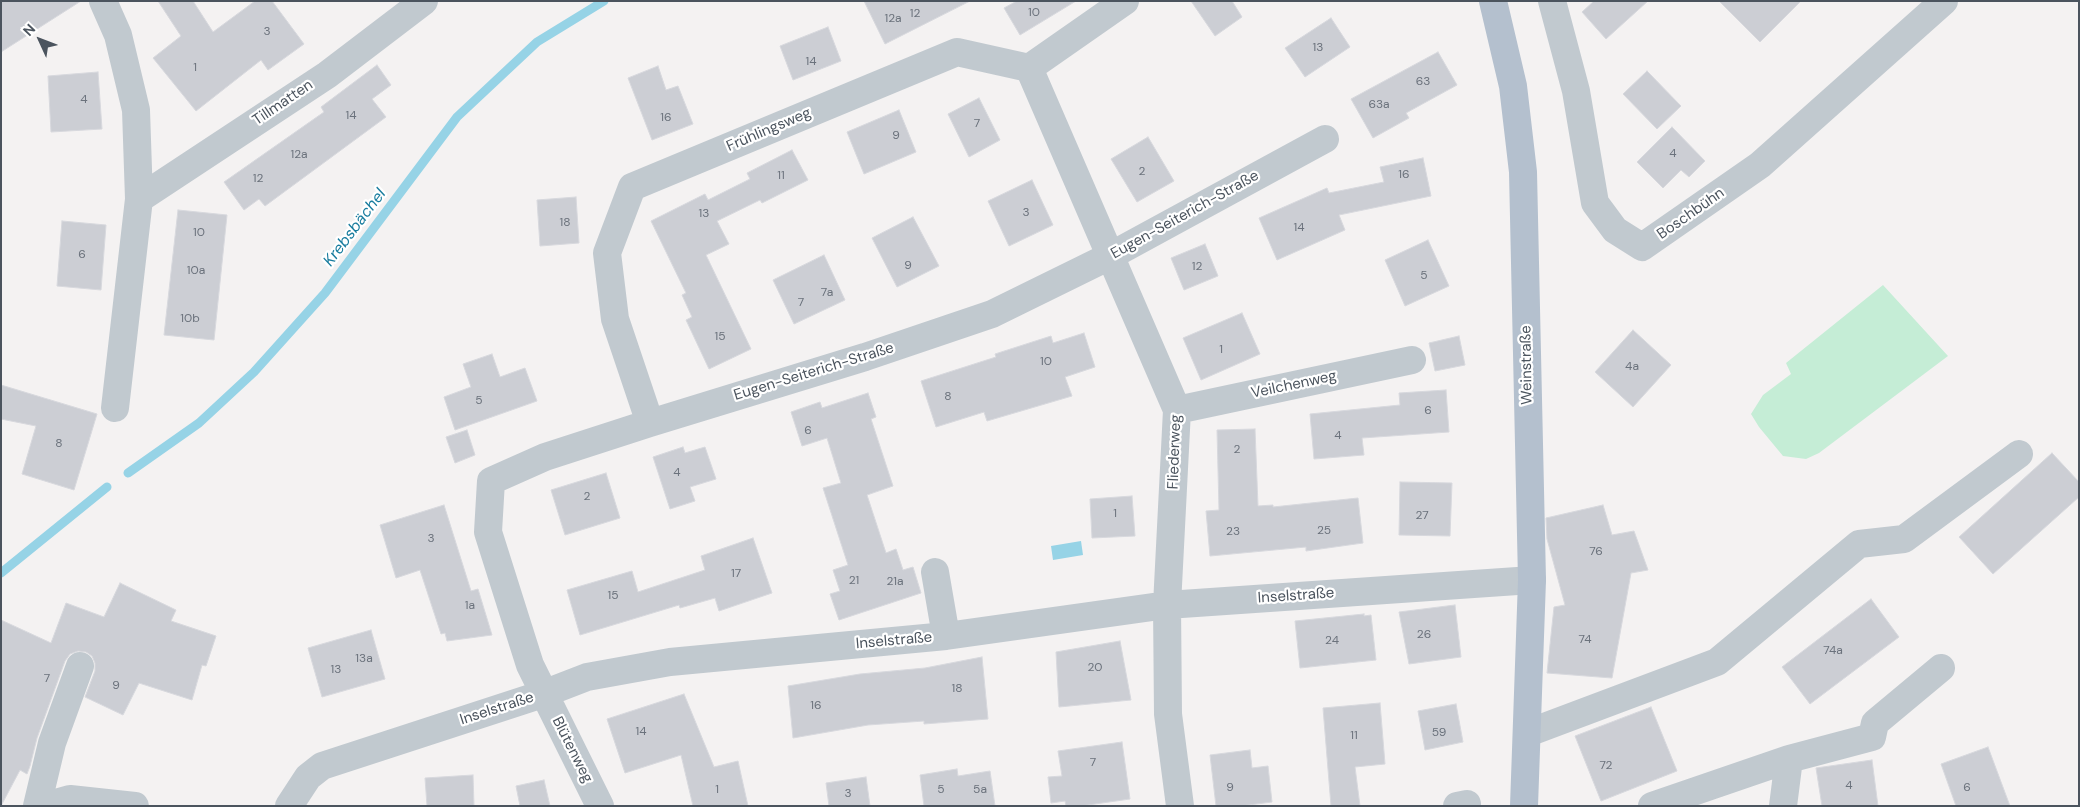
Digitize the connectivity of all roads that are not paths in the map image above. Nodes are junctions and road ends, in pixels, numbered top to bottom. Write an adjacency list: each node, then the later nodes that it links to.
1 (103, 1): 9 (street)
2 (424, 1): 9 (street, Tillmatten)
3 (1124, 1): 7 (street)
4 (1493, 1): 17 (main road, Weinstraße)
5 (1552, 1): 6 (street, Boschbühn)
6 (1944, 1)
7 (1029, 68): 10 (street, Fliederweg); 14 (street, Frühlingsweg)
8 (1325, 139): 10 (street, Eugen-Seiterich-Straße)
9 (139, 199): 12 (street)
10 (1110, 256): 13 (street, Fliederweg); 14 (street, Eugen-Seiterich-Straße)
11 (1412, 360): 13 (street, Veilchenweg)
12 (115, 408)
13 (1177, 410): 18 (street, Fliederweg)
14 (650, 423): 22 (street, Eugen-Seiterich-Straße)
15 (2019, 454): 23 (street)
16 (934, 572): 19 (street)
17 (1532, 580): 18 (street, Inselstraße); 23 (main road, Weinstraße)
18 (1167, 605): 19 (street, Inselstraße); 30 (street, Fliederweg)
19 (946, 636): 22 (street, Inselstraße)
20 (80, 666): 25 (street)
21 (1941, 668): 24 (street)
22 (543, 694): 28 (street, Inselstraße); 29 (street, Blütenweg)
23 (1528, 732): 31 (main road, Weinstraße)
24 (1790, 759): 32 (street); 33 (street)
25 (38, 806)
26 (45, 806): 27 (street)
27 (135, 806)
28 (289, 806)
29 (600, 806)
30 (1180, 806)
31 (1524, 806)
32 (1652, 806)
33 (1783, 806)

